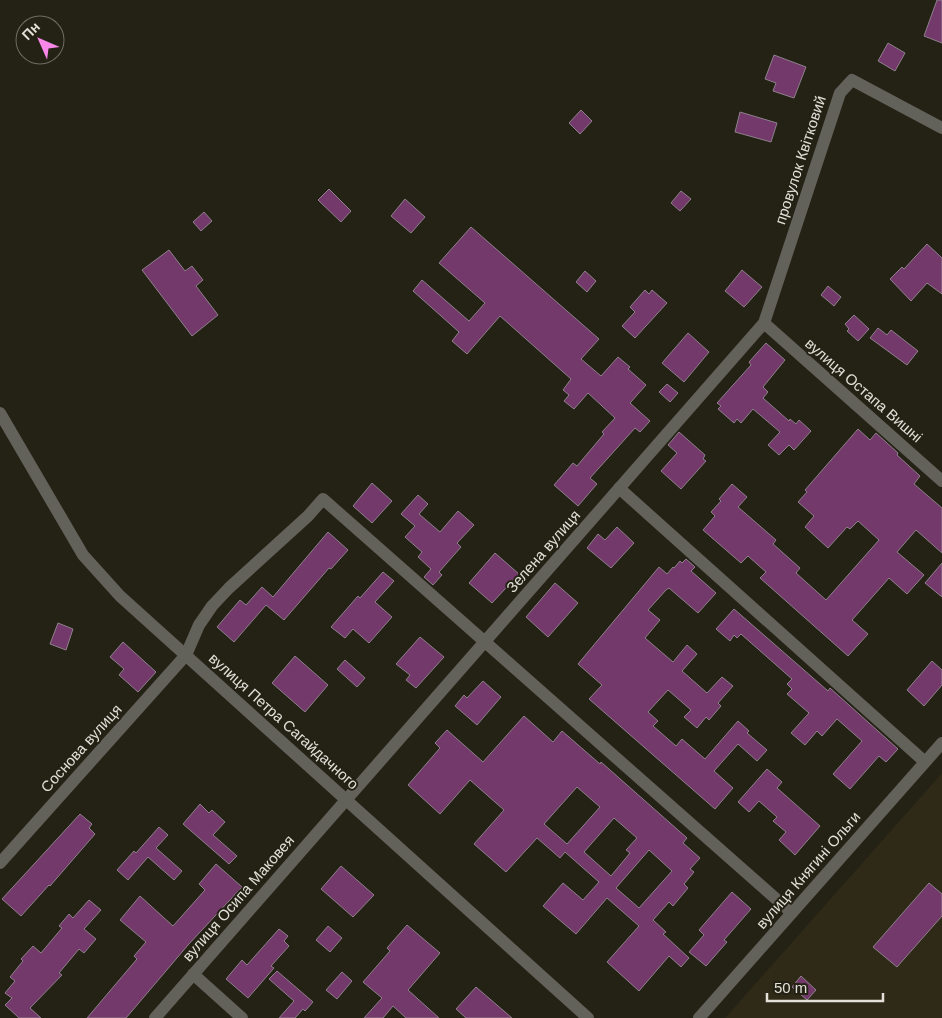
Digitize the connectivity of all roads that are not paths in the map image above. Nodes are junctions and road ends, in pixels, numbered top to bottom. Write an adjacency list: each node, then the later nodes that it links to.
1 (942, 128): 2 (street, провулок Квітковий)
2 (764, 323): 4 (street, вулиця Остапа Вишні); 5 (street, Зелена вулиця)
3 (0, 413): 7 (street, вулиця Петра Сагайдачного)
4 (940, 475)
5 (619, 488): 6 (street, Зелена вулиця); 9 (street)
6 (485, 642): 7 (street, Соснова вулиця); 10 (street, Зелена вулиця); 12 (street)
7 (186, 655): 10 (street, вулиця Петра Сагайдачного); 11 (street, Соснова вулиця)
8 (942, 743): 9 (street, вулиця Княгині Ольги)
9 (925, 762): 12 (street, вулиця Княгині Ольги)
10 (346, 800): 13 (street, вулиця Осипа Маковея); 16 (street, вулиця Петра Сагайдачного)
11 (0, 863)
12 (792, 912): 17 (street, вулиця Княгині Ольги)
13 (193, 974): 14 (street, вулиця Осипа Маковея); 15 (street)
14 (155, 1018)
15 (242, 1018)
16 (588, 1018)
17 (699, 1018)

